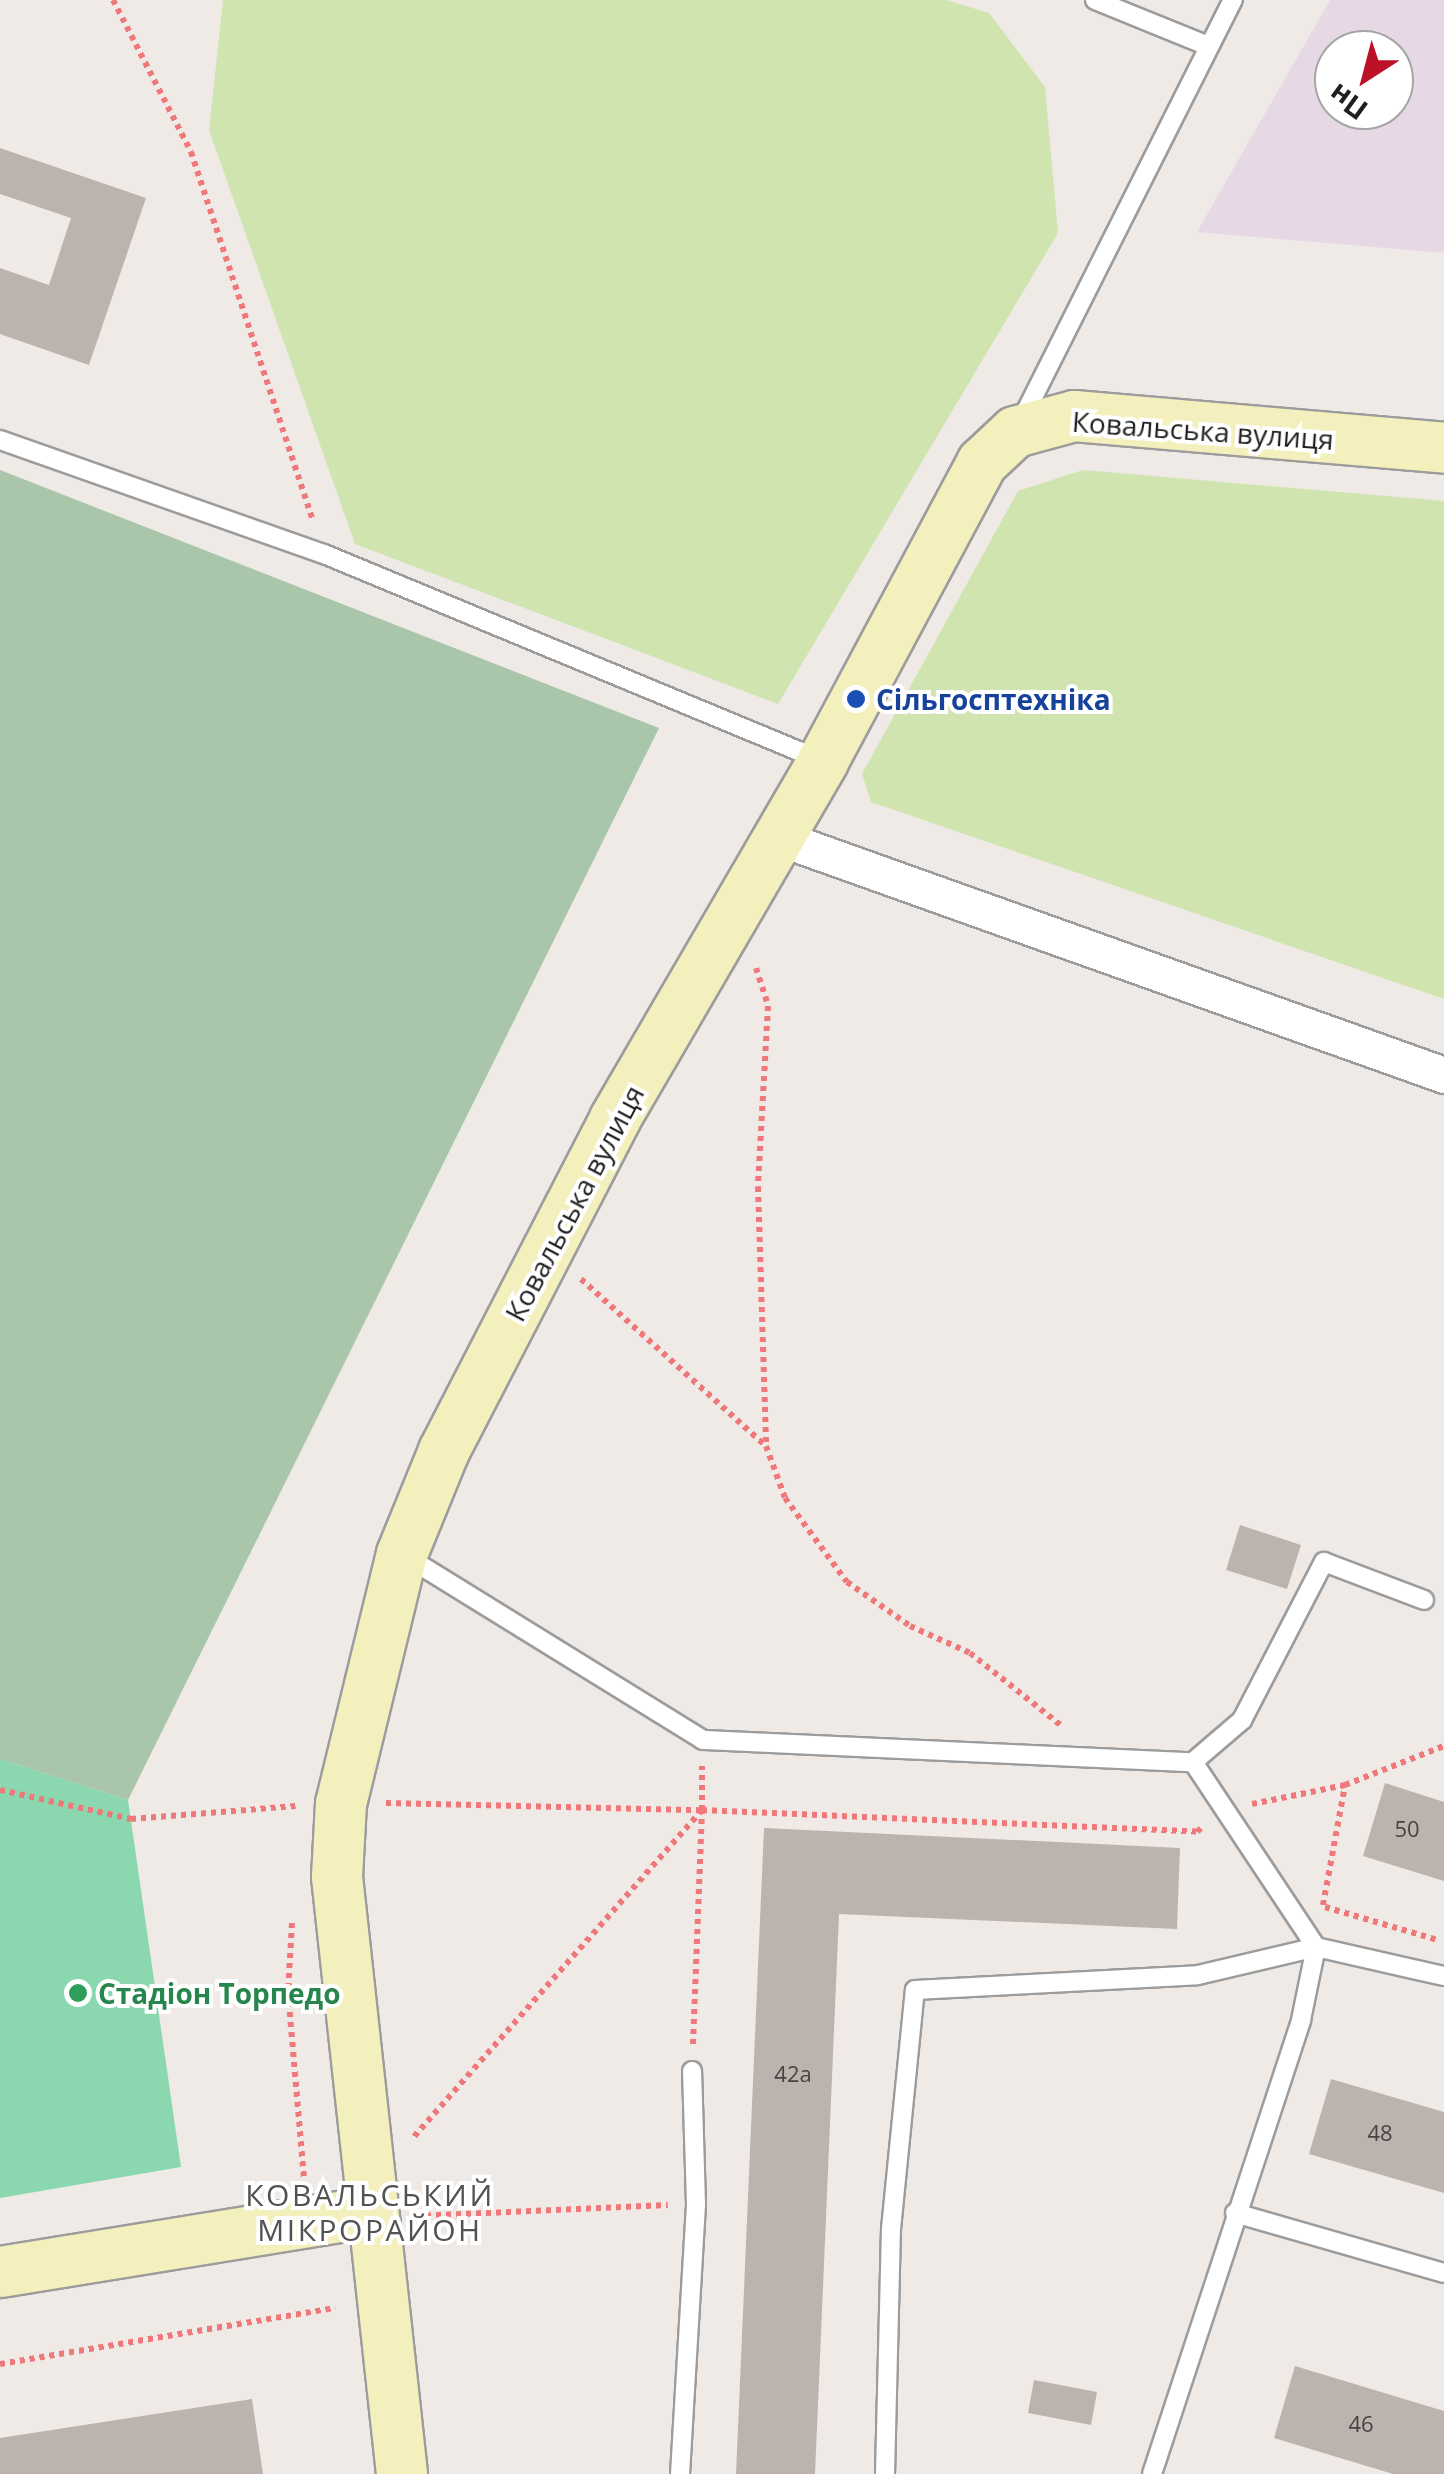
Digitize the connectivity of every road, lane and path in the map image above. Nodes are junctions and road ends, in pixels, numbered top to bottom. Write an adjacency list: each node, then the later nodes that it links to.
1 (113, 0): 8 (path)
2 (1095, 0): 4 (lane)
3 (1234, 0): 4 (lane)
4 (1206, 45): 5 (lane)
5 (1015, 432): 7 (street, Ковальська вулиця); 9 (street, Ковальська вулиця)
6 (0, 440): 8 (lane)
7 (1444, 448)
8 (324, 554): 9 (lane)
9 (823, 761): 10 (street, Ковальська вулиця)
10 (780, 838): 11 (street, Ковальська вулиця); 12 (street)
11 (737, 912): 13 (street, Ковальська вулиця); 14 (path)
12 (1444, 1076)
13 (547, 1252): 14 (path); 15 (street, Ковальська вулиця)
14 (766, 1446): 19 (path)
15 (402, 1554): 17 (lane); 34 (street, Ковальська вулиця)
16 (1424, 1600): 20 (lane)
17 (703, 1740): 19 (lane); 25 (path)
18 (1444, 1746): 21 (path)
19 (1094, 1754): 20 (lane)
20 (1192, 1762): 26 (lane)
21 (1345, 1785): 26 (path); 27 (path)
22 (0, 1790): 24 (path)
23 (378, 1803): 25 (path)
24 (299, 1806)
25 (702, 1810): 26 (path); 31 (path); 32 (path)
26 (1220, 1810): 29 (lane)
27 (1323, 1906): 28 (path); 29 (path)
28 (1444, 1942)
29 (1316, 1947): 30 (lane); 35 (lane); 43 (lane)
30 (1444, 1976)
31 (692, 2070): 33 (lane)
32 (406, 2145)
33 (696, 2204): 34 (path); 42 (lane)
34 (399, 2209): 36 (path); 37 (street); 41 (street, Ковальська вулиця)
35 (1235, 2213): 38 (lane); 44 (lane)
36 (418, 2235)
37 (0, 2272)
38 (1444, 2273)
39 (338, 2324): 40 (path)
40 (0, 2364)
41 (402, 2474)
42 (680, 2474)
43 (885, 2474)
44 (1152, 2474)

